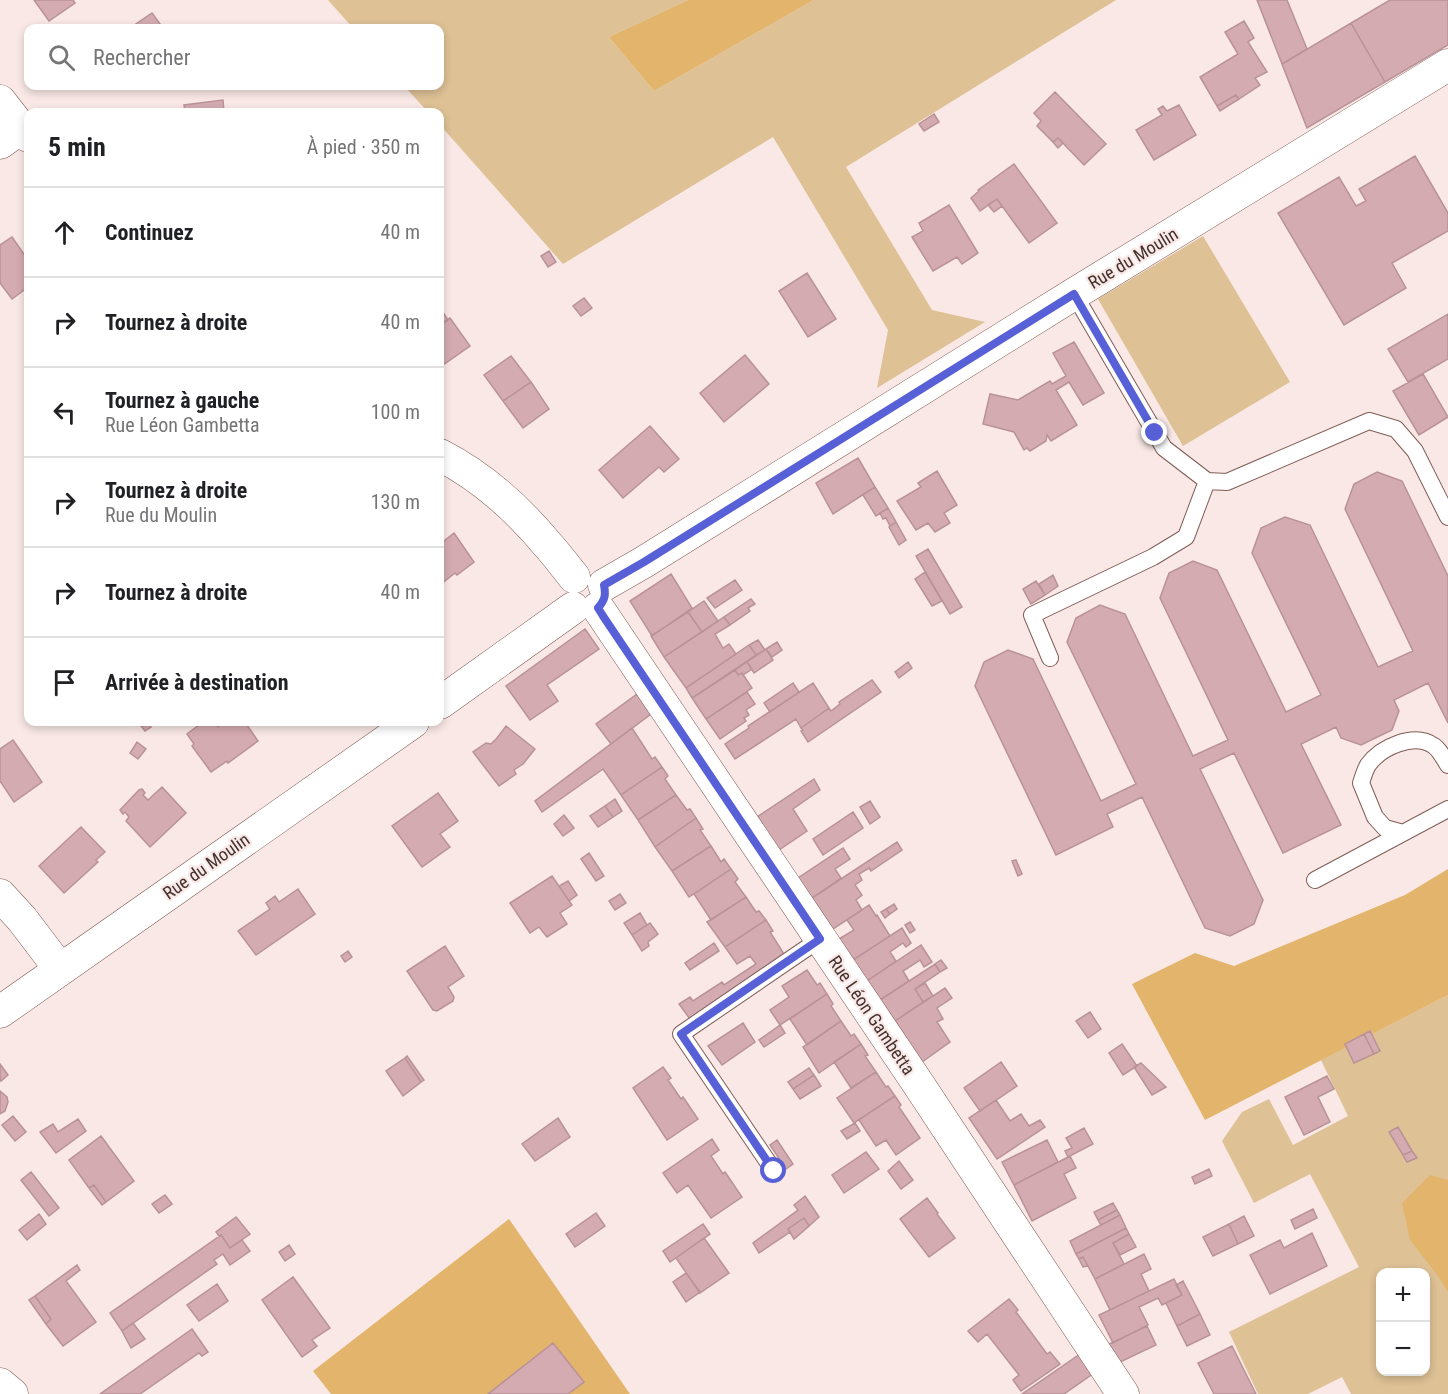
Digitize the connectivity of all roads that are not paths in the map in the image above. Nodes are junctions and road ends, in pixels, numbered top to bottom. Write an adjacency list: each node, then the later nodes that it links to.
1 (1448, 65): 4 (street, Rue du Moulin)
2 (0, 101): 3 (street)
3 (17, 136)
4 (1074, 294): 6 (lane); 8 (street, Rue du Moulin)
5 (444, 460): 8 (street)
6 (1207, 481): 7 (lane); 9 (lane)
7 (1448, 517)
8 (592, 600): 10 (street, Rue du Moulin); 17 (street, Rue Léon Gambetta)
9 (1050, 658)
10 (444, 700)
11 (407, 726): 18 (street, Rue du Moulin)
12 (1448, 765): 14 (lane)
13 (1448, 809): 14 (lane)
14 (1403, 833): 15 (lane)
15 (1315, 880)
16 (0, 895): 18 (street)
17 (820, 939): 20 (lane); 23 (street, Rue Léon Gambetta)
18 (60, 969): 19 (street, Rue du Moulin)
19 (0, 1012)
20 (774, 1171)
21 (0, 1384): 22 (street)
22 (12, 1394)
23 (1123, 1394)

